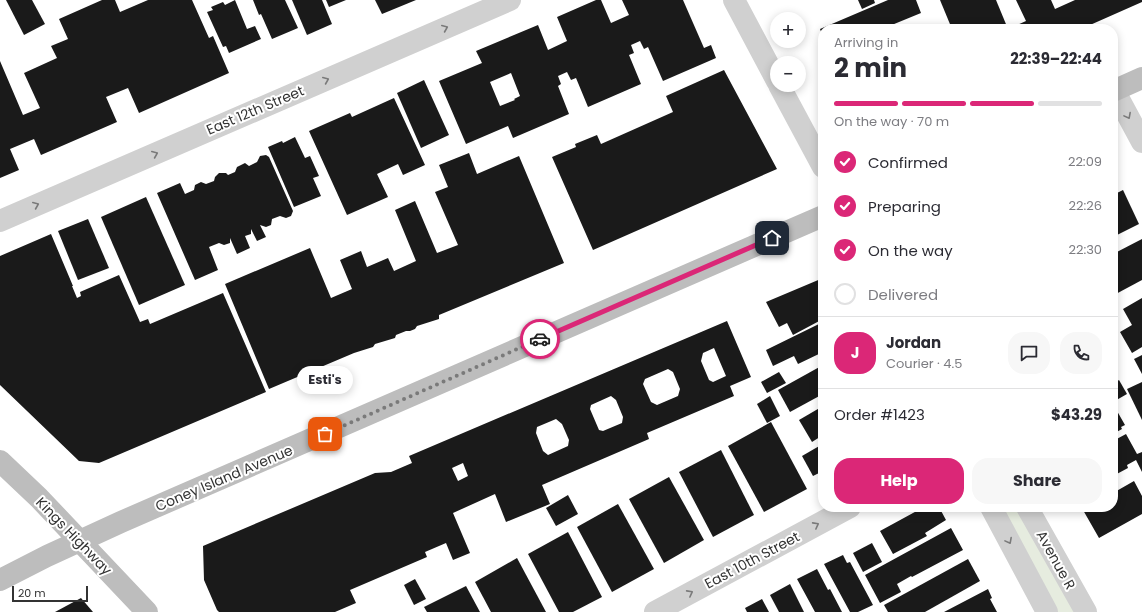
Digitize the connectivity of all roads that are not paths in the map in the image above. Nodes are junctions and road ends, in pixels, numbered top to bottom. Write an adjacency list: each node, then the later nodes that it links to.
1 (510, 0): 11 (street, East 12th Street, one-way to 1)
2 (734, 0): 3 (street)
3 (770, 68)
4 (1142, 78): 5 (main road)
5 (1118, 88)
6 (783, 92): 9 (street)
7 (1118, 97): 8 (street, one-way to 8)
8 (1142, 142)
9 (818, 158)
10 (818, 218): 16 (main road, Coney Island Avenue)
11 (0, 221)
12 (0, 462): 16 (main road, Kings Highway)
13 (841, 512): 19 (street, East 10th Street, one-way to 13)
14 (994, 512): 20 (street, one-way to 20)
15 (1030, 512): 21 (street, Avenue R)
16 (80, 541): 17 (main road, Coney Island Avenue); 18 (main road, Kings Highway)
17 (0, 580)
18 (147, 612)
19 (655, 612)
20 (1047, 612)
21 (1086, 612)

